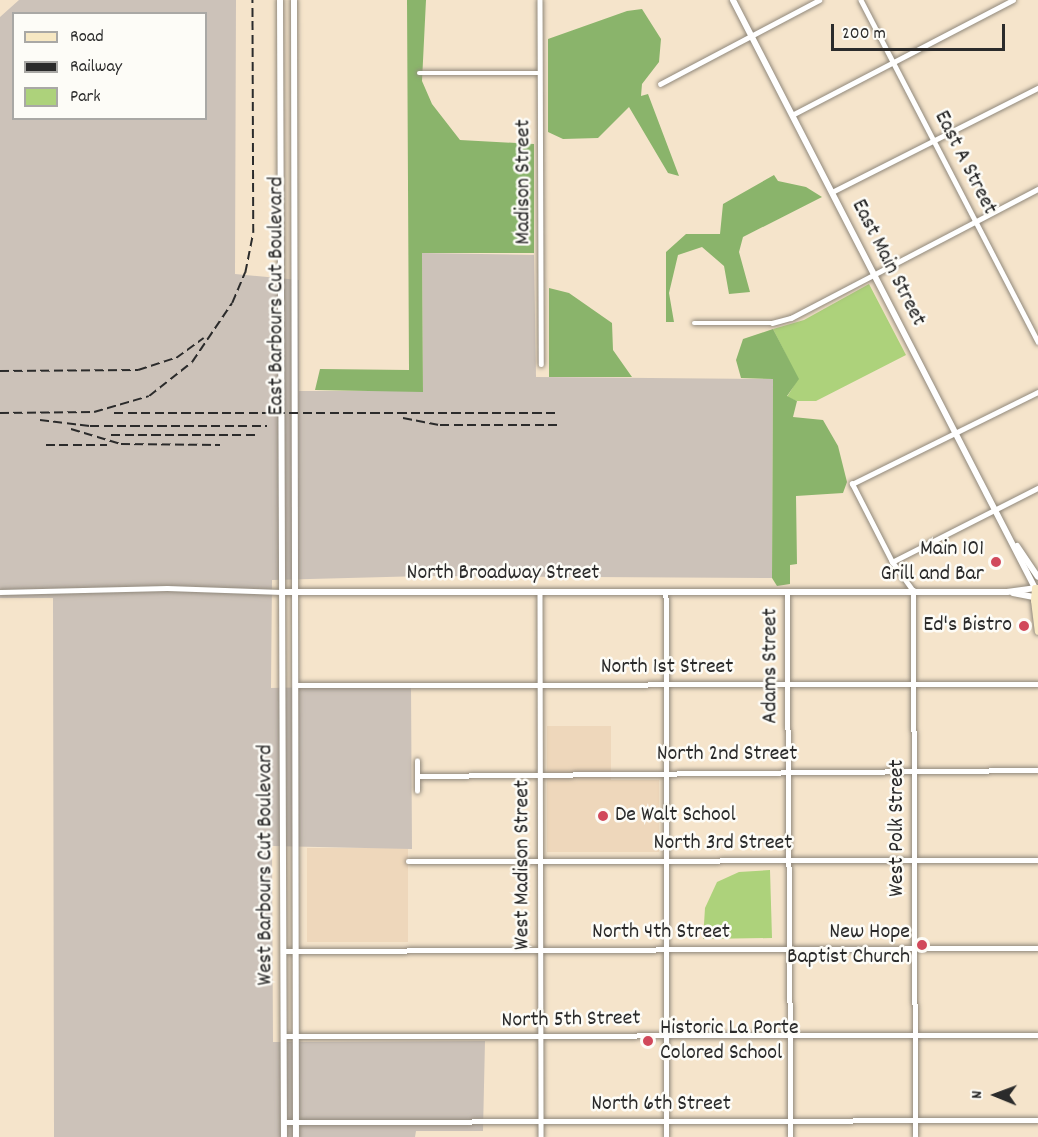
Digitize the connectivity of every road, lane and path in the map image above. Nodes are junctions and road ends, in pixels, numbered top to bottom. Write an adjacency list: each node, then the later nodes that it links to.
1 (280, 0): 15 (street, East Barbours Cut Boulevard)
2 (294, 0): 16 (street, East Barbours Cut Boulevard)
3 (540, 0): 11 (street, Madison Street)
4 (733, 0): 8 (street, East Main Street)
5 (819, 0): 8 (street)
6 (861, 0): 9 (street, East A Street)
7 (1013, 0): 9 (street)
8 (751, 35): 12 (street); 14 (street, East Main Street)
9 (894, 62): 14 (street); 17 (street, East A Street)
10 (419, 73): 11 (street)
11 (540, 73): 26 (street, Madison Street)
12 (660, 84)
13 (1038, 88): 17 (street)
14 (792, 114): 19 (street, East Main Street)
15 (280, 130): 16 (street); 23 (street, East Barbours Cut Boulevard)
16 (295, 130): 22 (street, East Barbours Cut Boulevard)
17 (935, 141): 19 (street); 20 (street, East A Street)
18 (1038, 189): 20 (street)
19 (832, 192): 21 (street, East Main Street)
20 (976, 221): 21 (street); 25 (street, East A Street)
21 (874, 275): 24 (street); 28 (street, East Main Street)
22 (295, 300): 23 (street); 30 (street, East Barbours Cut Boulevard)
23 (280, 301): 29 (street, East Barbours Cut Boulevard)
24 (694, 323)
25 (1038, 342)
26 (541, 364)
27 (1038, 392): 28 (street)
28 (956, 433): 32 (street, East Main Street); 34 (street)
29 (281, 442): 30 (street); 41 (street, East Barbours Cut Boulevard)
30 (296, 442): 42 (street, East Barbours Cut Boulevard)
31 (1038, 488): 32 (street)
32 (996, 509): 33 (street, East Main Street); 34 (street)
33 (1013, 542): 35 (street, East Main Street); 36 (street, East Main Street)
34 (892, 562): 39 (street)
35 (1038, 577)
36 (1036, 588): 44 (street, North Broadway Street); 45 (main road)
37 (666, 591): 38 (street, North Broadway Street); 43 (street, North Broadway Street); 48 (street)
38 (787, 591): 39 (street, North Broadway Street); 51 (street, Adams Street)
39 (914, 591): 44 (street, North Broadway Street); 52 (street, West Polk Street)
40 (0, 592): 41 (street, North Broadway Street)
41 (282, 592): 42 (street, North Broadway Street); 61 (street, West Barbours Cut Boulevard)
42 (295, 592): 43 (street, North Broadway Street); 50 (street, West Barbours Cut Boulevard)
43 (540, 592): 47 (street, West Madison Street)
44 (1007, 592): 45 (street, North Broadway Street)
45 (1036, 597): 46 (main road)
46 (1038, 631)
47 (540, 684): 48 (street, North 1st Street); 50 (street, North 1st Street); 58 (street, West Madison Street)
48 (666, 684): 51 (street, North 1st Street); 56 (street)
49 (1038, 684): 52 (street, North 1st Street)
50 (295, 685): 62 (street, West Barbours Cut Boulevard)
51 (788, 685): 52 (street, North 1st Street); 57 (street, Adams Street)
52 (914, 685): 55 (street, West Polk Street)
53 (417, 761): 59 (street)
54 (1038, 770): 55 (street, North 2nd Street)
55 (914, 771): 57 (street, North 2nd Street); 66 (street, West Polk Street)
56 (666, 772): 57 (street, North 2nd Street); 58 (street, North 2nd Street); 70 (street)
57 (788, 772): 65 (street, Adams Street)
58 (540, 774): 59 (street, North 2nd Street); 69 (street, West Madison Street)
59 (417, 776): 60 (street)
60 (417, 791)
61 (283, 802): 62 (street); 63 (street, West Barbours Cut Boulevard)
62 (296, 803): 64 (street, West Barbours Cut Boulevard)
63 (284, 859): 64 (street); 77 (street, West Barbours Cut Boulevard)
64 (296, 859): 73 (street, West Barbours Cut Boulevard)
65 (790, 860): 66 (street, North 3rd Street); 70 (street, North 3rd Street); 76 (street, Adams Street)
66 (914, 860): 67 (street, North 3rd Street); 71 (street, West Polk Street)
67 (1038, 860)
68 (408, 861): 69 (street, North 3rd Street)
69 (540, 861): 70 (street, North 3rd Street); 74 (street, West Madison Street)
70 (667, 861): 75 (street)
71 (915, 948): 72 (street, North 4th Street); 76 (street, North 4th Street); 80 (street, West Polk Street)
72 (1038, 948)
73 (296, 950): 74 (street, North 4th Street); 77 (street, North 4th Street); 83 (street, West Barbours Cut Boulevard)
74 (540, 950): 75 (street, North 4th Street); 84 (street, West Madison Street)
75 (667, 950): 76 (street, North 4th Street); 78 (street)
76 (790, 950): 79 (street, Adams Street)
77 (284, 951): 82 (street, West Barbours Cut Boulevard)
78 (667, 1035): 79 (street, North 5th Street); 84 (street, North 5th Street); 89 (street)
79 (790, 1035): 80 (street, North 5th Street); 90 (street, Adams Street)
80 (915, 1035): 81 (street, North 5th Street); 87 (street, West Polk Street)
81 (1038, 1035)
82 (284, 1036): 83 (street, North 5th Street); 88 (street, West Barbours Cut Boulevard)
83 (296, 1036): 84 (street, North 5th Street); 91 (street, West Barbours Cut Boulevard)
84 (541, 1038): 86 (street, West Madison Street)
85 (1038, 1120): 87 (street, North 6th Street)
86 (541, 1121): 89 (street, North 6th Street); 91 (street, North 6th Street); 94 (street, West Madison Street)
87 (915, 1121): 90 (street, North 6th Street); 97 (street, West Polk Street)
88 (284, 1122): 91 (street, North 6th Street); 92 (street, West Barbours Cut Boulevard)
89 (667, 1122): 90 (street, North 6th Street); 95 (street)
90 (791, 1122): 96 (street, Adams Street)
91 (296, 1123): 93 (street, West Barbours Cut Boulevard)
92 (284, 1137)
93 (296, 1137)
94 (541, 1137)
95 (667, 1137)
96 (791, 1137)
97 (915, 1137)

